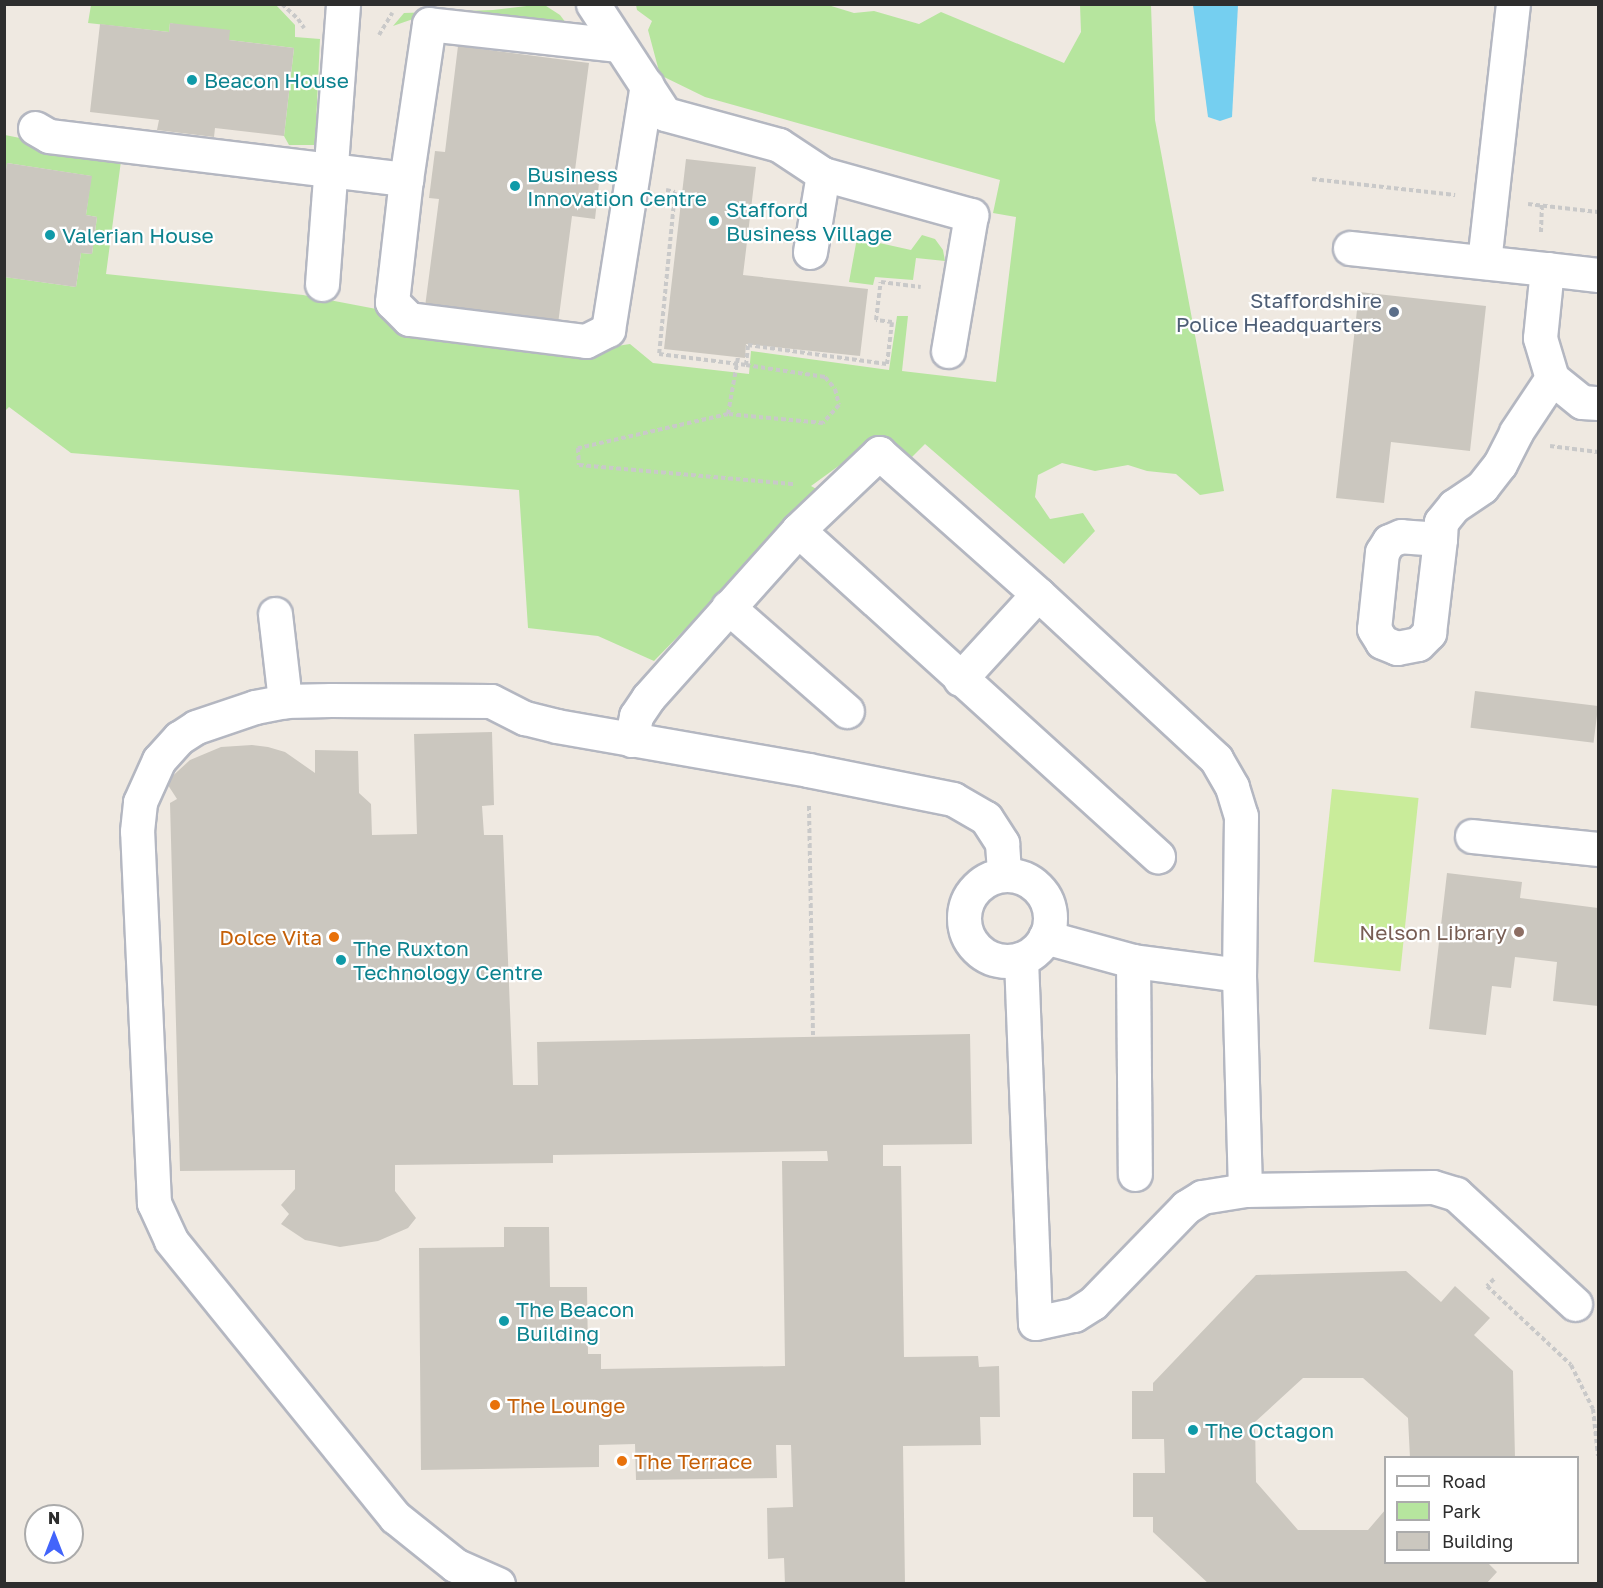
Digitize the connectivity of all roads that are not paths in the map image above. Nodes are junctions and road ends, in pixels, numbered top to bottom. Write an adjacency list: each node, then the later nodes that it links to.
1 (343, 4): 7 (lane)
2 (593, 4): 4 (lane)
3 (1513, 4): 12 (lane)
4 (618, 45): 5 (lane); 9 (lane)
5 (647, 84): 8 (lane); 9 (lane)
6 (35, 128): 7 (lane)
7 (332, 172): 9 (lane); 15 (lane)
8 (823, 174): 11 (lane); 16 (lane)
9 (406, 180)
10 (1350, 248): 12 (lane)
11 (810, 252)
12 (1484, 261): 13 (lane)
13 (1547, 269): 14 (lane); 17 (lane)
14 (1599, 274)
15 (322, 284)
16 (948, 351)
17 (1552, 378): 18 (lane); 20 (lane)
18 (1599, 403)
19 (798, 530): 21 (lane); 22 (lane); 24 (lane)
20 (1440, 539)
21 (1038, 594): 24 (lane); 35 (lane)
22 (728, 607): 26 (lane); 27 (lane)
23 (275, 614): 25 (lane)
24 (960, 679): 30 (lane)
25 (285, 701): 27 (lane); 39 (lane)
26 (847, 711)
27 (631, 740): 31 (lane)
28 (1472, 836): 29 (lane)
29 (1599, 849)
30 (1158, 856)
31 (1004, 875): 32 (lane); 33 (lane)
32 (1045, 937): 33 (lane); 34 (lane)
33 (1021, 959): 37 (lane)
34 (1134, 961): 35 (lane); 36 (lane)
35 (1239, 975): 37 (lane)
36 (1136, 1174)
37 (1245, 1190): 38 (lane)
38 (1575, 1304)
39 (498, 1584)

